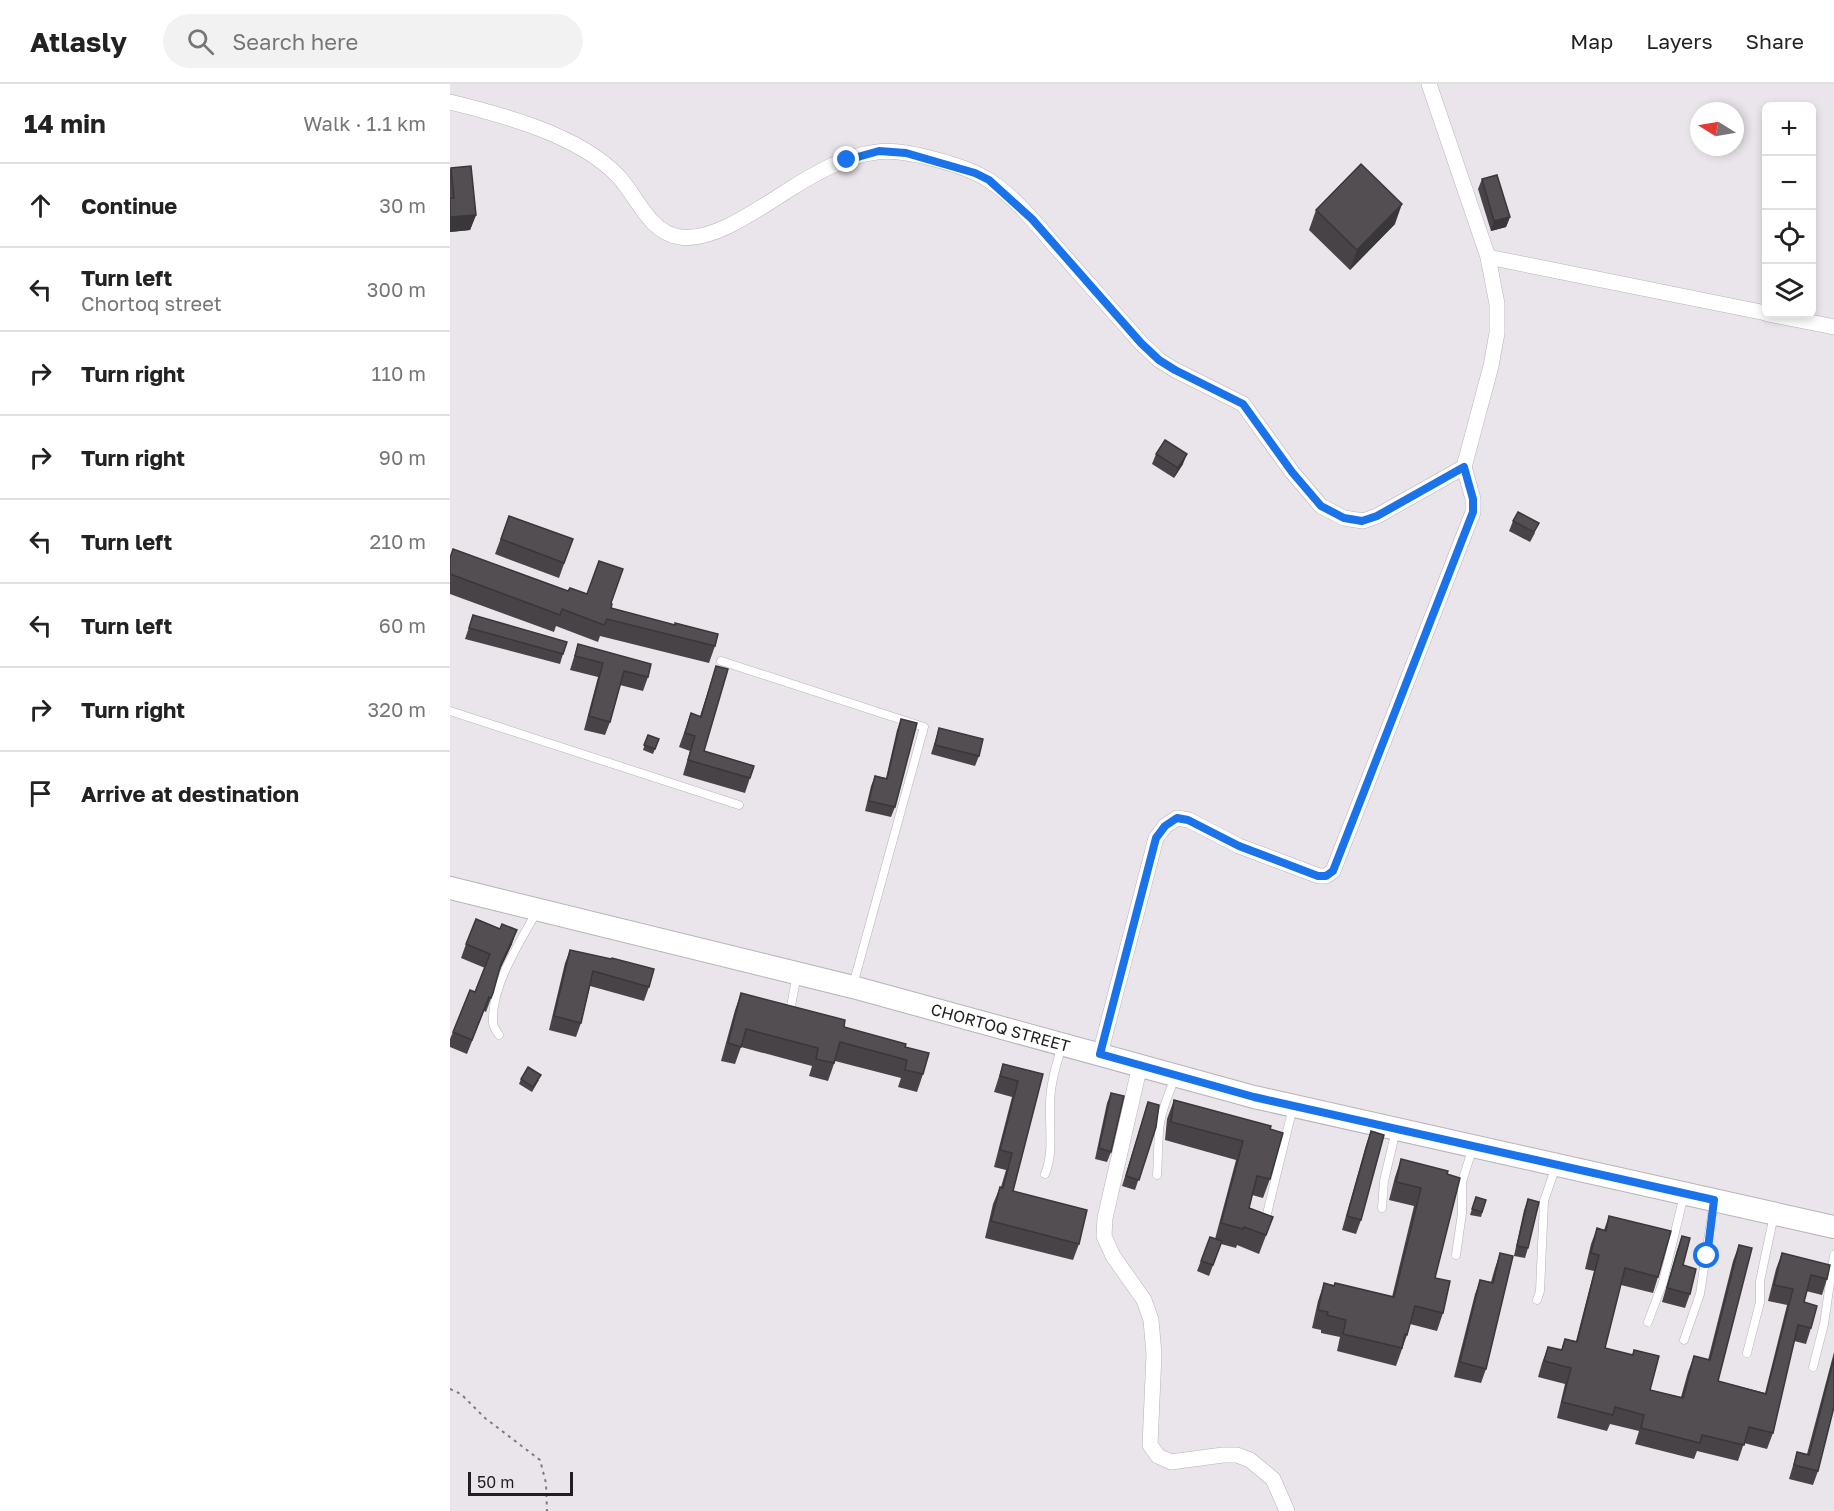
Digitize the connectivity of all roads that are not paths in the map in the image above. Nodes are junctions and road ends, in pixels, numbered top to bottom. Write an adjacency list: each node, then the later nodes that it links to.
1 (1429, 84): 3 (street)
2 (450, 102): 7 (street)
3 (1488, 258): 4 (street); 7 (street)
4 (1762, 312)
5 (1791, 318): 6 (street)
6 (1834, 327)
7 (1464, 467): 18 (street)
8 (721, 661): 14 (lane)
9 (450, 711): 10 (lane)
10 (739, 805)
11 (450, 888): 12 (main road, CHORTOQ STREET)
12 (538, 909): 13 (main road, CHORTOQ STREET); 16 (lane)
13 (797, 973): 14 (main road, CHORTOQ STREET); 15 (lane)
14 (853, 987): 17 (main road, CHORTOQ STREET)
15 (791, 1006)
16 (499, 1035)
17 (1062, 1044): 18 (main road, CHORTOQ STREET); 25 (lane)
18 (1100, 1054): 19 (main road, CHORTOQ STREET)
19 (1140, 1065): 20 (main road, CHORTOQ STREET); 40 (street)
20 (1176, 1075): 21 (main road, CHORTOQ STREET); 26 (lane)
21 (1293, 1106): 22 (main road, CHORTOQ STREET); 31 (lane)
22 (1396, 1129): 23 (main road, CHORTOQ STREET); 29 (lane)
23 (1474, 1146): 24 (main road, CHORTOQ STREET); 33 (lane)
24 (1556, 1164): 27 (main road, CHORTOQ STREET); 35 (lane)
25 (1045, 1174)
26 (1156, 1175)
27 (1684, 1193): 28 (main road, CHORTOQ STREET); 36 (lane)
28 (1714, 1200): 30 (main road, CHORTOQ STREET); 37 (lane)
29 (1382, 1208)
30 (1775, 1214): 32 (main road, CHORTOQ STREET); 38 (lane)
31 (1265, 1222)
32 (1834, 1227)
33 (1456, 1255)
34 (1834, 1255): 39 (lane)
35 (1537, 1300)
36 (1648, 1322)
37 (1684, 1340)
38 (1747, 1353)
39 (1813, 1367)
40 (1287, 1511)

